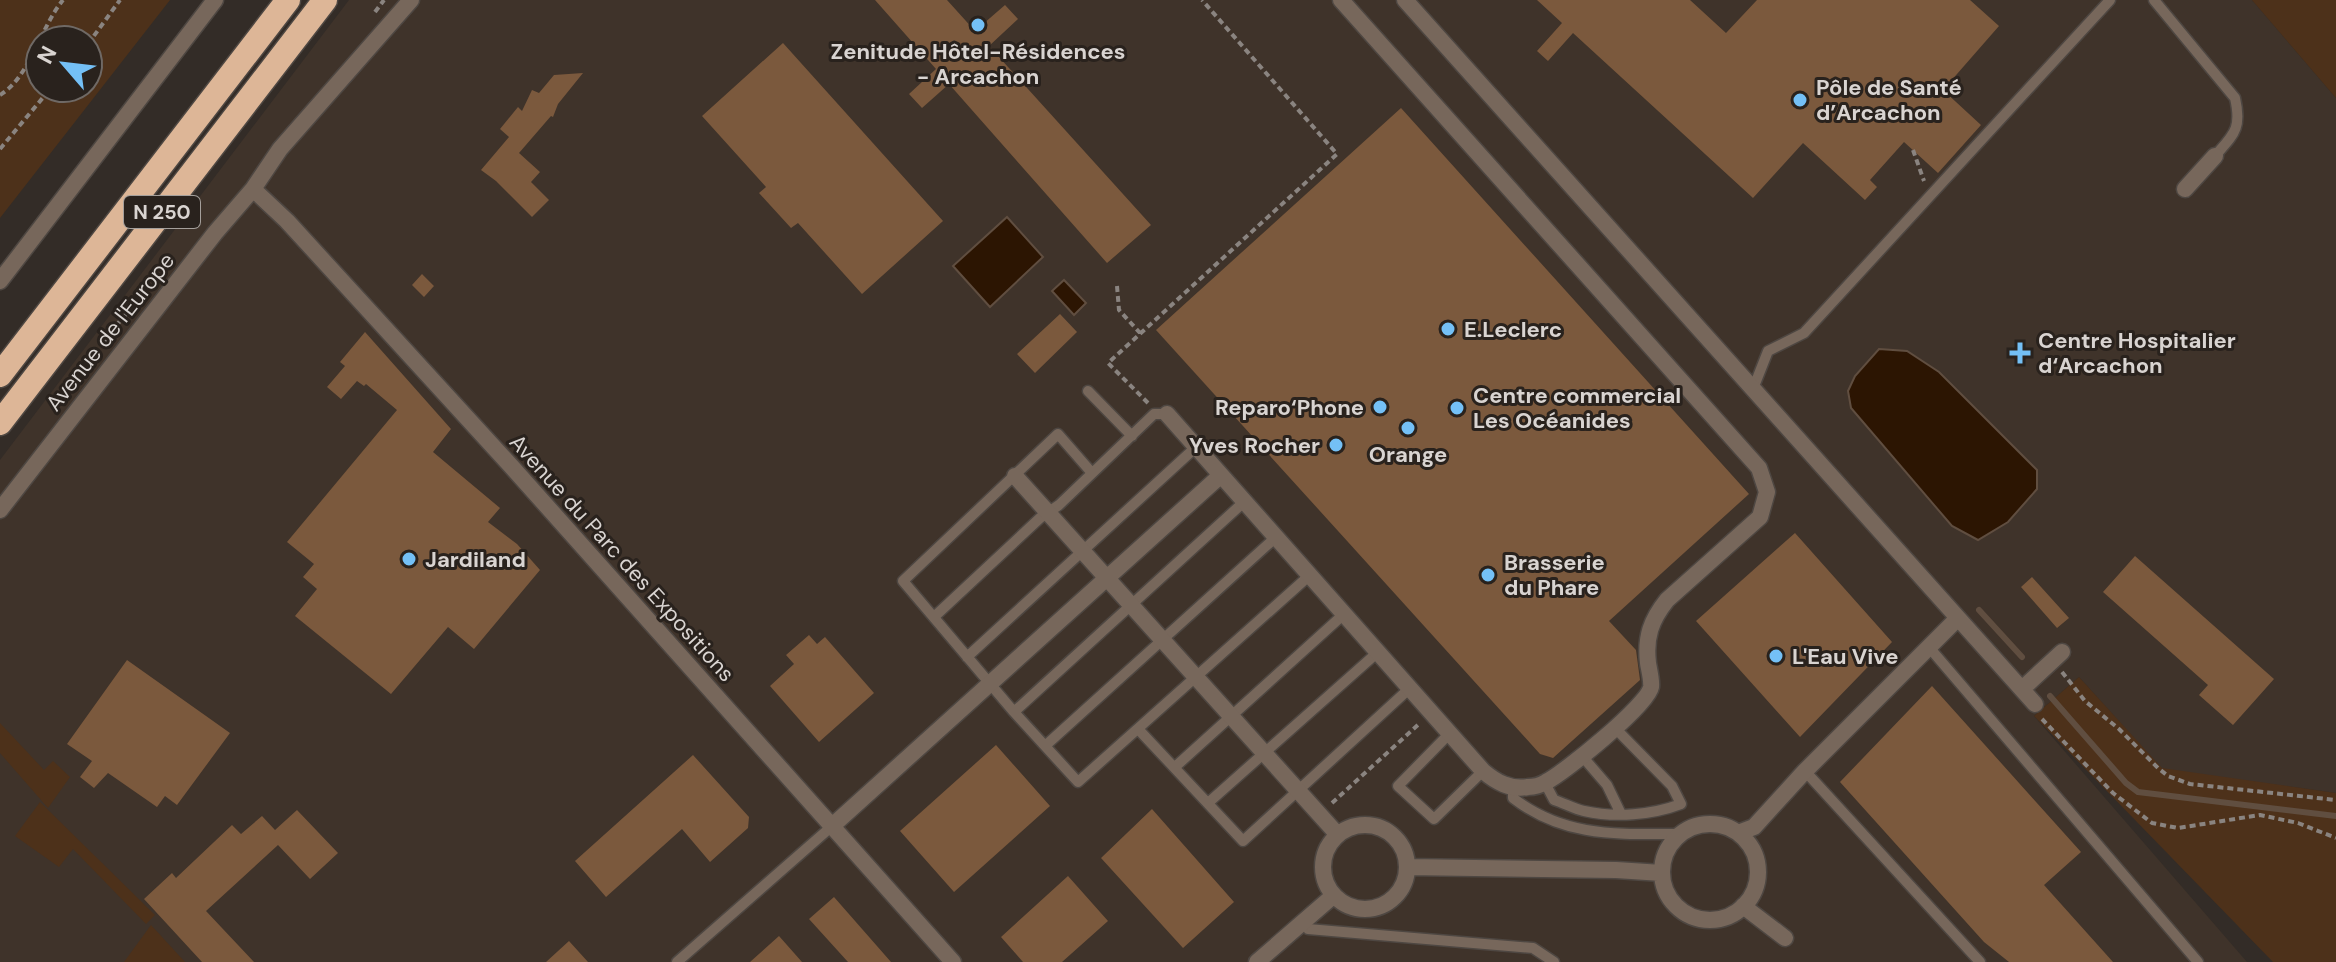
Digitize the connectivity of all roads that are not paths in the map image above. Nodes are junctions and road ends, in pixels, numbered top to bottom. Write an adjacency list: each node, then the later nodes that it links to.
1 (215, 0): 12 (street)
2 (288, 0): 13 (highway, N 250)
3 (325, 0): 17 (highway, N 250)
4 (411, 0): 10 (street, Avenue de l'Europe)
5 (1341, 0): 46 (street)
6 (1405, 0): 14 (street)
7 (2110, 0): 14 (lane)
8 (2154, 0): 9 (lane)
9 (2215, 156): 11 (street)
10 (253, 189): 24 (street, Avenue de l'Europe); 60 (street, Avenue du Parc des Expositions)
11 (2185, 189)
12 (0, 281)
13 (0, 375)
14 (1753, 389): 33 (street)
15 (1088, 391): 18 (lane)
16 (1167, 414): 18 (lane); 19 (street)
17 (0, 423)
18 (1132, 436): 20 (lane)
19 (1195, 448): 22 (street); 27 (lane)
20 (1092, 473): 21 (lane); 25 (lane)
21 (1015, 476): 25 (street); 32 (lane)
22 (1220, 476): 23 (street); 29 (street)
23 (1245, 501): 26 (street); 30 (lane)
24 (0, 510)
25 (1048, 512): 27 (street); 32 (lane)
26 (1276, 537): 28 (street); 34 (lane)
27 (1083, 552): 29 (street); 37 (lane)
28 (1310, 575): 31 (street); 39 (lane)
29 (1107, 578): 30 (street); 40 (street)
30 (1132, 604): 34 (street); 44 (lane)
31 (1344, 614): 36 (street); 45 (lane)
32 (934, 617): 37 (lane)
33 (1958, 618): 35 (street); 42 (street)
34 (1162, 641): 39 (street); 49 (lane)
35 (1928, 646): 54 (street); 75 (lane)
36 (1378, 652): 41 (street); 50 (lane)
37 (967, 657): 40 (lane)
38 (2057, 657): 42 (street)
39 (1196, 678): 45 (street); 47 (lane)
40 (989, 682): 44 (lane); 60 (street)
41 (1410, 688): 48 (street); 57 (lane)
42 (2022, 689): 43 (street)
43 (2035, 704)
44 (1014, 712): 49 (lane)
45 (1231, 716): 50 (street); 52 (lane)
46 (1615, 728): 51 (street); 59 (lane)
47 (1139, 730): 49 (lane); 52 (lane)
48 (1450, 733): 53 (street); 53 (lane)
49 (1045, 746)
50 (1264, 754): 57 (street); 58 (lane)
51 (1582, 756): 55 (street); 59 (lane)
52 (1175, 767): 58 (lane)
53 (1483, 771): 56 (street)
54 (1805, 771): 61 (street); 74 (lane)
55 (1545, 783): 56 (street); 59 (lane)
56 (1513, 787): 62 (lane)
57 (1298, 791): 58 (lane); 63 (street)
58 (1208, 803)
59 (1621, 814)
60 (831, 827): 70 (lane); 71 (street, Avenue du Parc des Expositions)
61 (1738, 833): 62 (street); 67 (street)
62 (1681, 834): 65 (street)
63 (1338, 835): 64 (street); 66 (street)
64 (1407, 867): 65 (street); 66 (street)
65 (1662, 873): 67 (street)
66 (1333, 896): 68 (street)
67 (1743, 906): 69 (street)
68 (1302, 921): 72 (street); 73 (lane)
69 (1785, 938)
70 (677, 962)
71 (953, 962)
72 (1257, 962)
73 (1554, 962)
74 (1980, 962)
75 (2198, 962)

